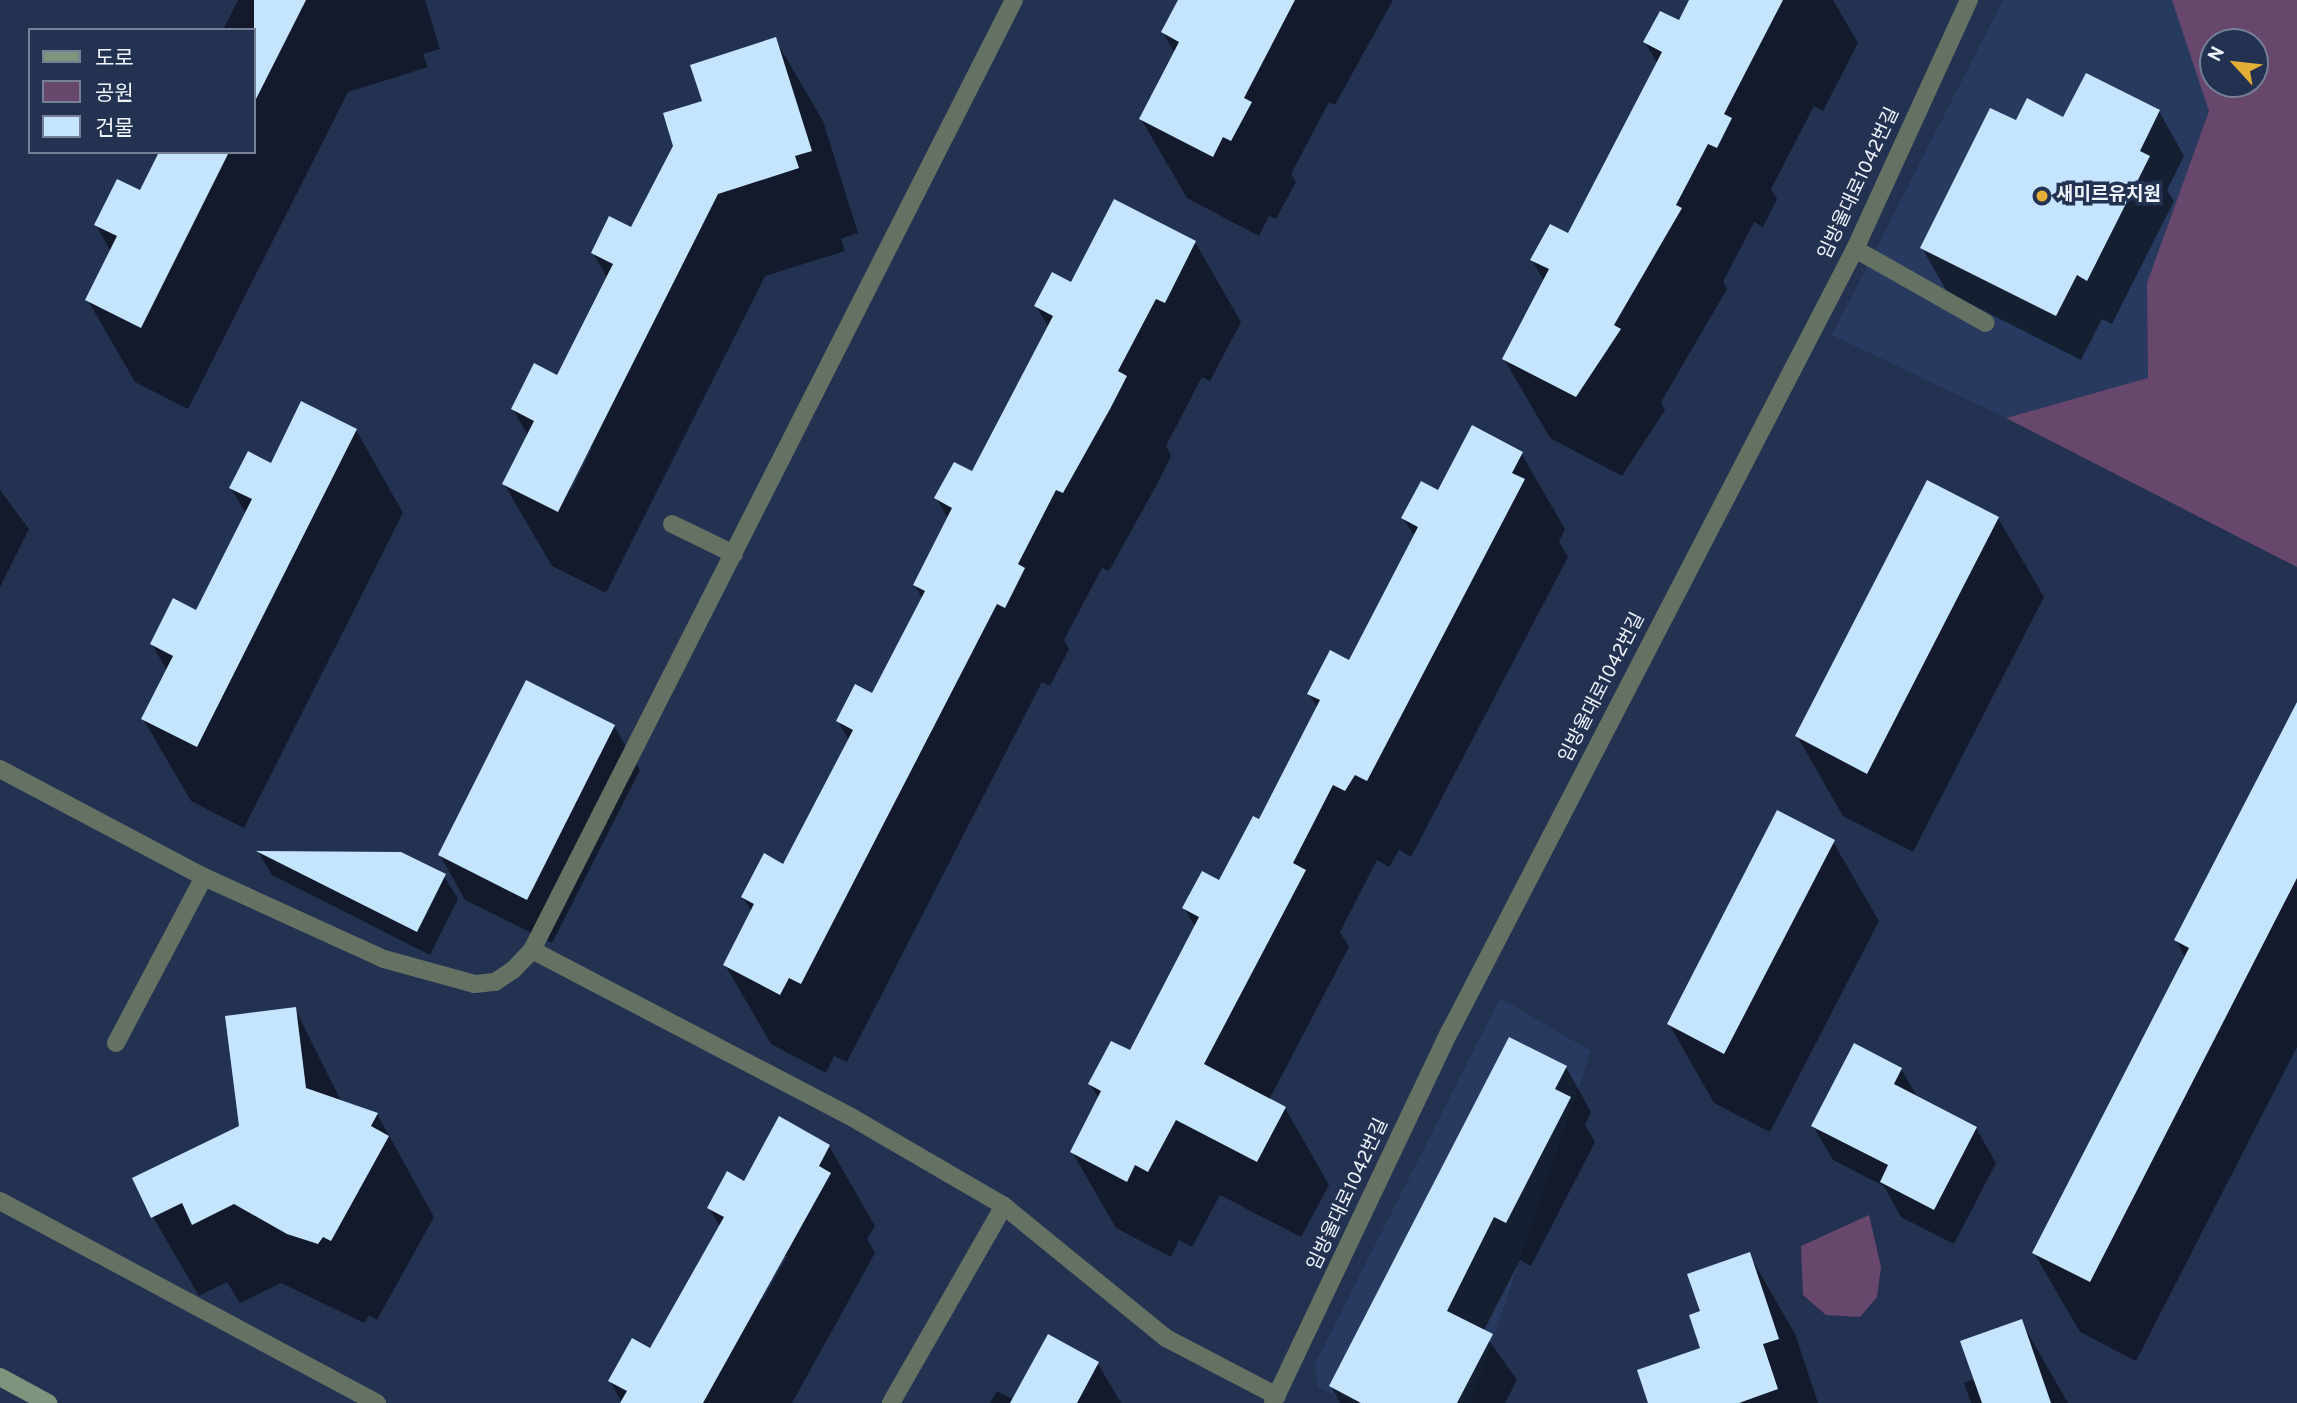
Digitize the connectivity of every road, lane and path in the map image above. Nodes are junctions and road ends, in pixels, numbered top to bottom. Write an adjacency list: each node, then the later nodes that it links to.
1 (1014, 0): 6 (street)
2 (1969, 0): 3 (street, 임방울대로1042번길)
3 (1855, 249): 4 (street); 14 (street, 임방울대로1042번길)
4 (1986, 323)
5 (672, 524): 6 (street)
6 (734, 554): 9 (street)
7 (0, 769): 8 (street)
8 (204, 877): 9 (street); 10 (street)
9 (532, 950): 12 (street)
10 (116, 1043)
11 (0, 1201): 16 (street)
12 (1004, 1206): 14 (street); 17 (street)
13 (0, 1377): 15 (main road)
14 (1280, 1401)
15 (48, 1403)
16 (377, 1403)
17 (891, 1403)

